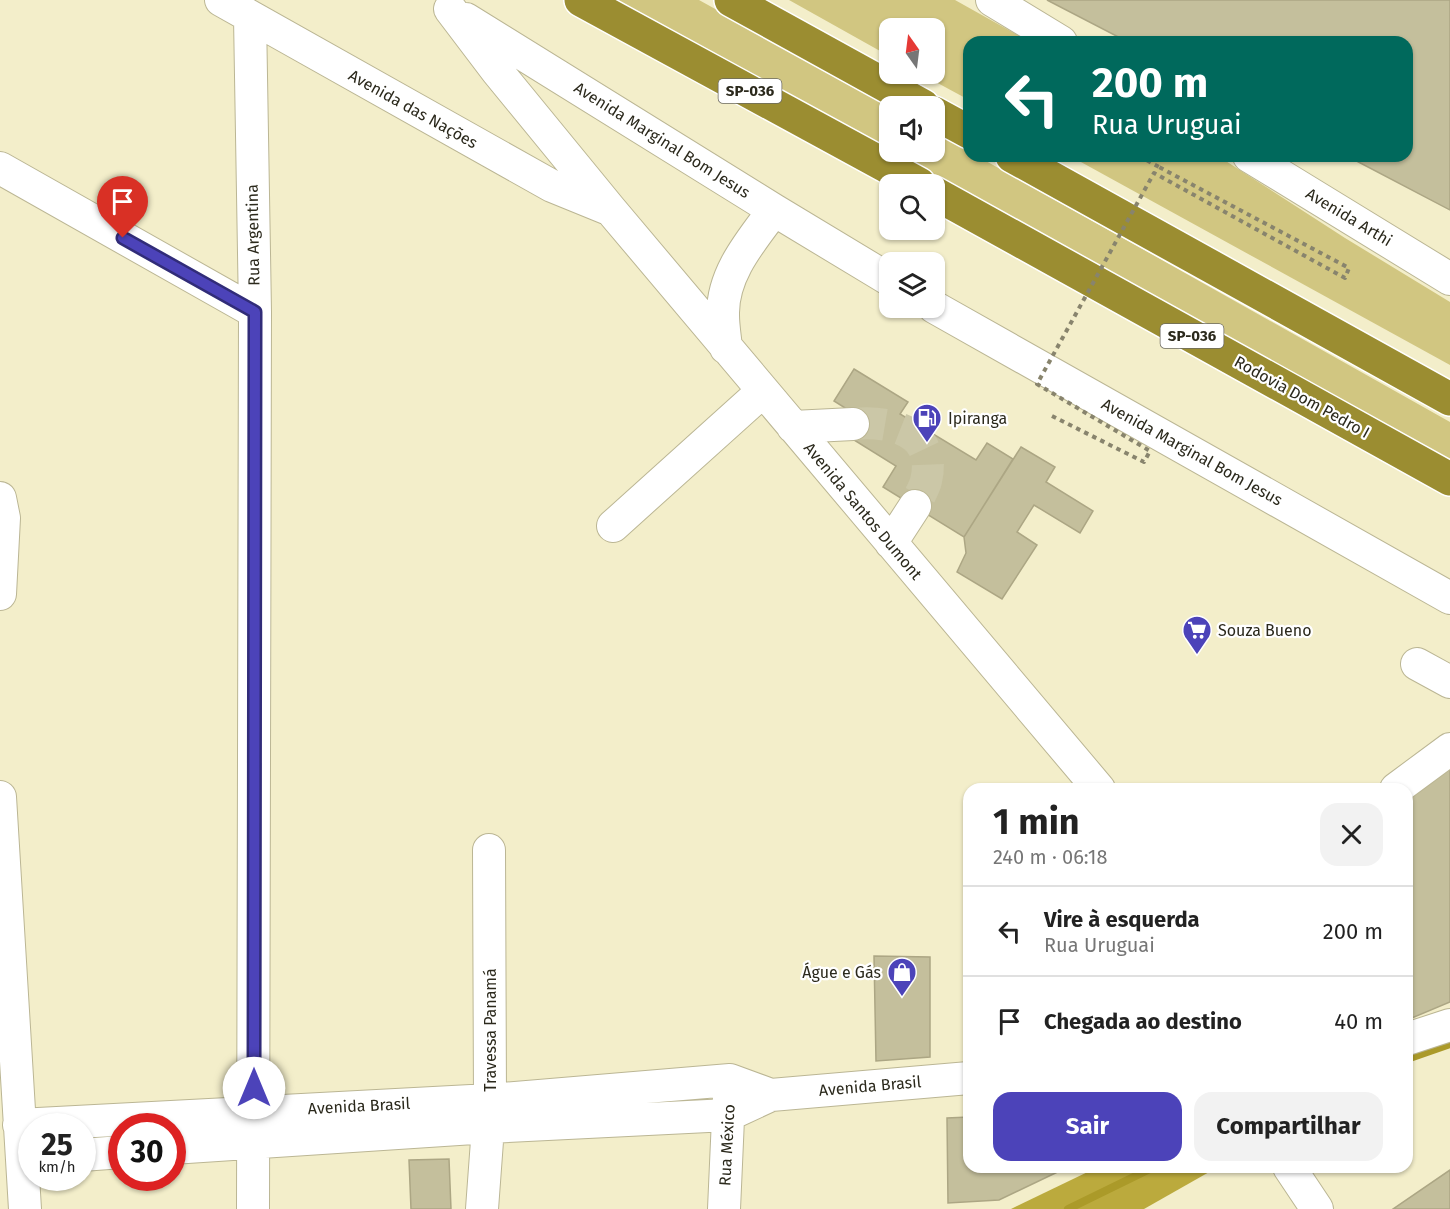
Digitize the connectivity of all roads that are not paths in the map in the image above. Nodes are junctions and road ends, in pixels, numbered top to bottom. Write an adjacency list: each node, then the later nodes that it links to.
1 (220, 0): 6 (street, Avenida das Nações)
2 (580, 0): 14 (highway, SP-036)
3 (731, 0): 8 (highway)
4 (992, 0): 7 (street)
5 (442, 4): 16 (street, Avenida Santos Dumont); 17 (street, Avenida Marginal Bom Jesus)
6 (249, 17): 16 (street, Avenida das Nações); 20 (street, Rua Argentina)
7 (1051, 36)
8 (904, 96)
9 (945, 119): 10 (highway)
10 (963, 129)
11 (1023, 162): 24 (highway)
12 (1258, 162): 19 (street, Avenida Arthi)
13 (0, 168): 20 (street)
14 (901, 174)
15 (945, 199): 27 (highway, Rodovia Dom Pedro I / SP-036)
16 (610, 209): 22 (street, Avenida Santos Dumont)
17 (774, 210): 18 (street, Avenida Marginal Bom Jesus); 22 (street)
18 (879, 273)
19 (1450, 279)
20 (255, 312): 51 (street, Rua Argentina)
21 (945, 313): 33 (street, Avenida Marginal Bom Jesus)
22 (726, 348): 23 (street, Avenida Santos Dumont)
23 (763, 392): 26 (street, Avenida Santos Dumont); 30 (street)
24 (1450, 399)
25 (854, 424): 26 (street)
26 (793, 427): 31 (street, Avenida Santos Dumont)
27 (1450, 479)
28 (0, 498): 32 (street)
29 (915, 506): 31 (street)
30 (613, 525)
31 (891, 543): 37 (street, Avenida Santos Dumont)
32 (0, 594)
33 (1450, 598)
34 (1417, 664): 35 (street)
35 (1450, 682)
36 (1450, 749): 38 (street)
37 (1094, 783)
38 (1404, 783)
39 (0, 797): 47 (street)
40 (489, 850): 48 (street, Travessa Panamá)
41 (1450, 1025): 42 (street)
42 (1413, 1037)
43 (963, 1079): 45 (street, Avenida Brasil)
44 (730, 1080): 45 (street, Avenida Brasil); 46 (street, Avenida Brasil); 49 (street, Rua México)
45 (771, 1095): 49 (street, Avenida Brasil)
46 (582, 1108): 48 (street, Avenida Brasil); 49 (street, Avenida Brasil)
47 (19, 1113)
48 (489, 1113): 51 (street, Avenida Brasil); 57 (street, Travessa Panamá)
49 (728, 1115): 58 (street, Rua México)
50 (96, 1125): 51 (street, Avenida Brasil)
51 (254, 1126): 52 (street, Avenida Brasil); 56 (street, Rua Argentina)
52 (186, 1144)
53 (1293, 1173): 59 (street)
54 (25, 1191): 55 (street)
55 (25, 1209)
56 (253, 1209)
57 (482, 1209)
58 (724, 1209)
59 (1317, 1209)

